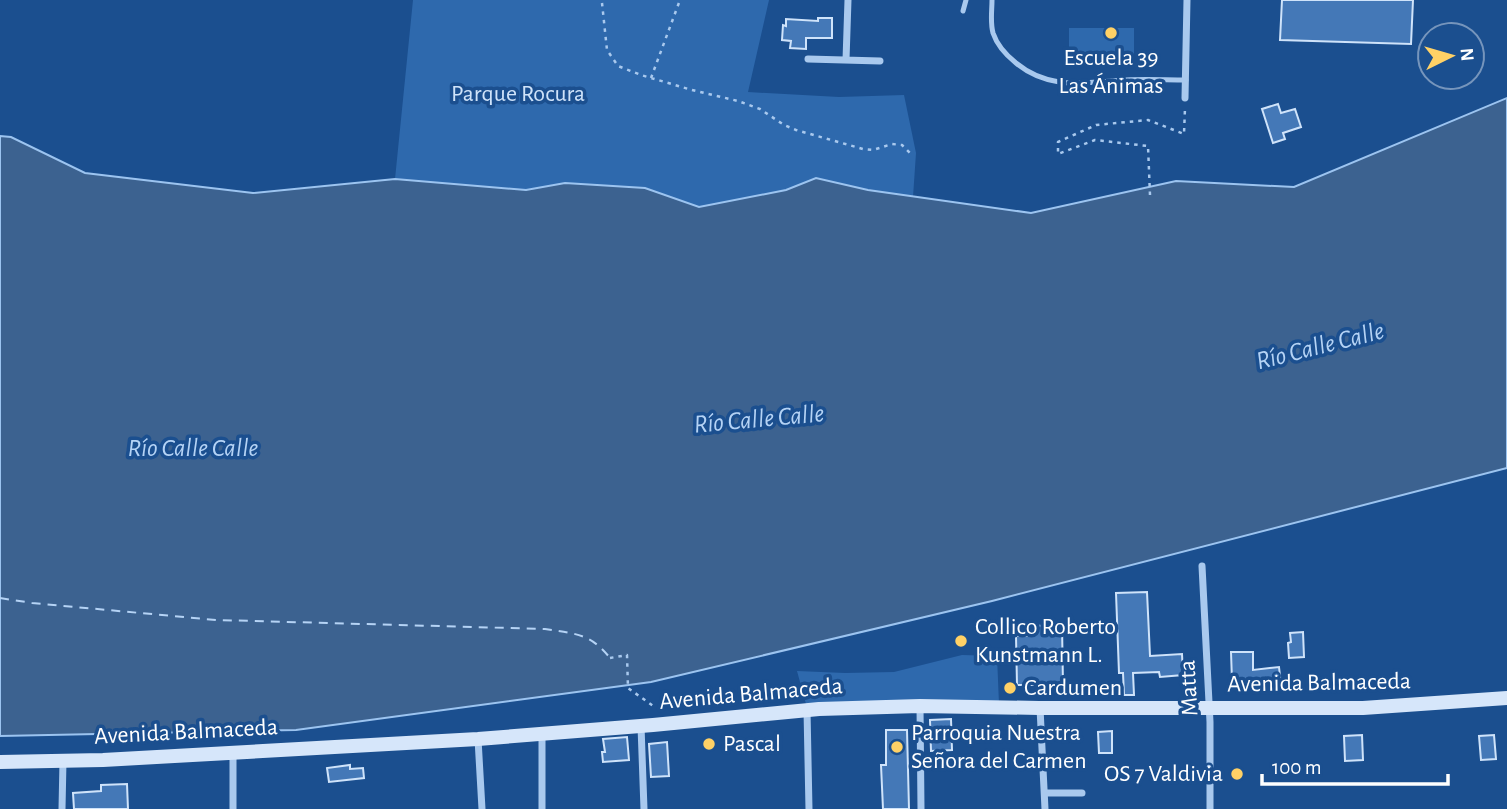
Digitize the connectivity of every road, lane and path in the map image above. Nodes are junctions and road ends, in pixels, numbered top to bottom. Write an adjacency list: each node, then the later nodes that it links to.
1 (680, 0): 11 (path)
2 (848, 0): 9 (street)
3 (967, 0): 7 (lane)
4 (992, 0): 12 (lane)
5 (1187, 0): 12 (street)
6 (601, 3): 11 (path)
7 (963, 11)
8 (808, 59): 9 (street)
9 (845, 60): 10 (street)
10 (880, 61)
11 (651, 78): 14 (path)
12 (1186, 80): 13 (street)
13 (1185, 98): 15 (path)
14 (911, 153)
15 (1150, 195)
16 (1202, 566): 22 (street, Matta)
17 (610, 658): 20 (path)
18 (1507, 698): 22 (main road, Avenida Balmaceda)
19 (920, 706): 21 (main road, Avenida Balmaceda); 23 (main road, Avenida Balmaceda); 38 (street)
20 (656, 708)
21 (1040, 708): 22 (main road, Avenida Balmaceda); 30 (street)
22 (1209, 708): 40 (street, Matta)
23 (807, 710): 24 (main road, Avenida Balmaceda); 37 (street)
24 (641, 726): 25 (main road, Avenida Balmaceda); 36 (street)
25 (542, 734): 26 (main road, Avenida Balmaceda); 35 (street)
26 (478, 739): 27 (main road, Avenida Balmaceda); 34 (street)
27 (233, 752): 28 (main road, Avenida Balmaceda); 33 (street)
28 (63, 761): 29 (main road, Avenida Balmaceda); 32 (street)
29 (0, 762)
30 (1045, 793): 31 (street); 39 (street)
31 (1082, 793)
32 (62, 809)
33 (233, 809)
34 (482, 809)
35 (542, 809)
36 (644, 809)
37 (808, 809)
38 (921, 809)
39 (1045, 809)
40 (1210, 809)

